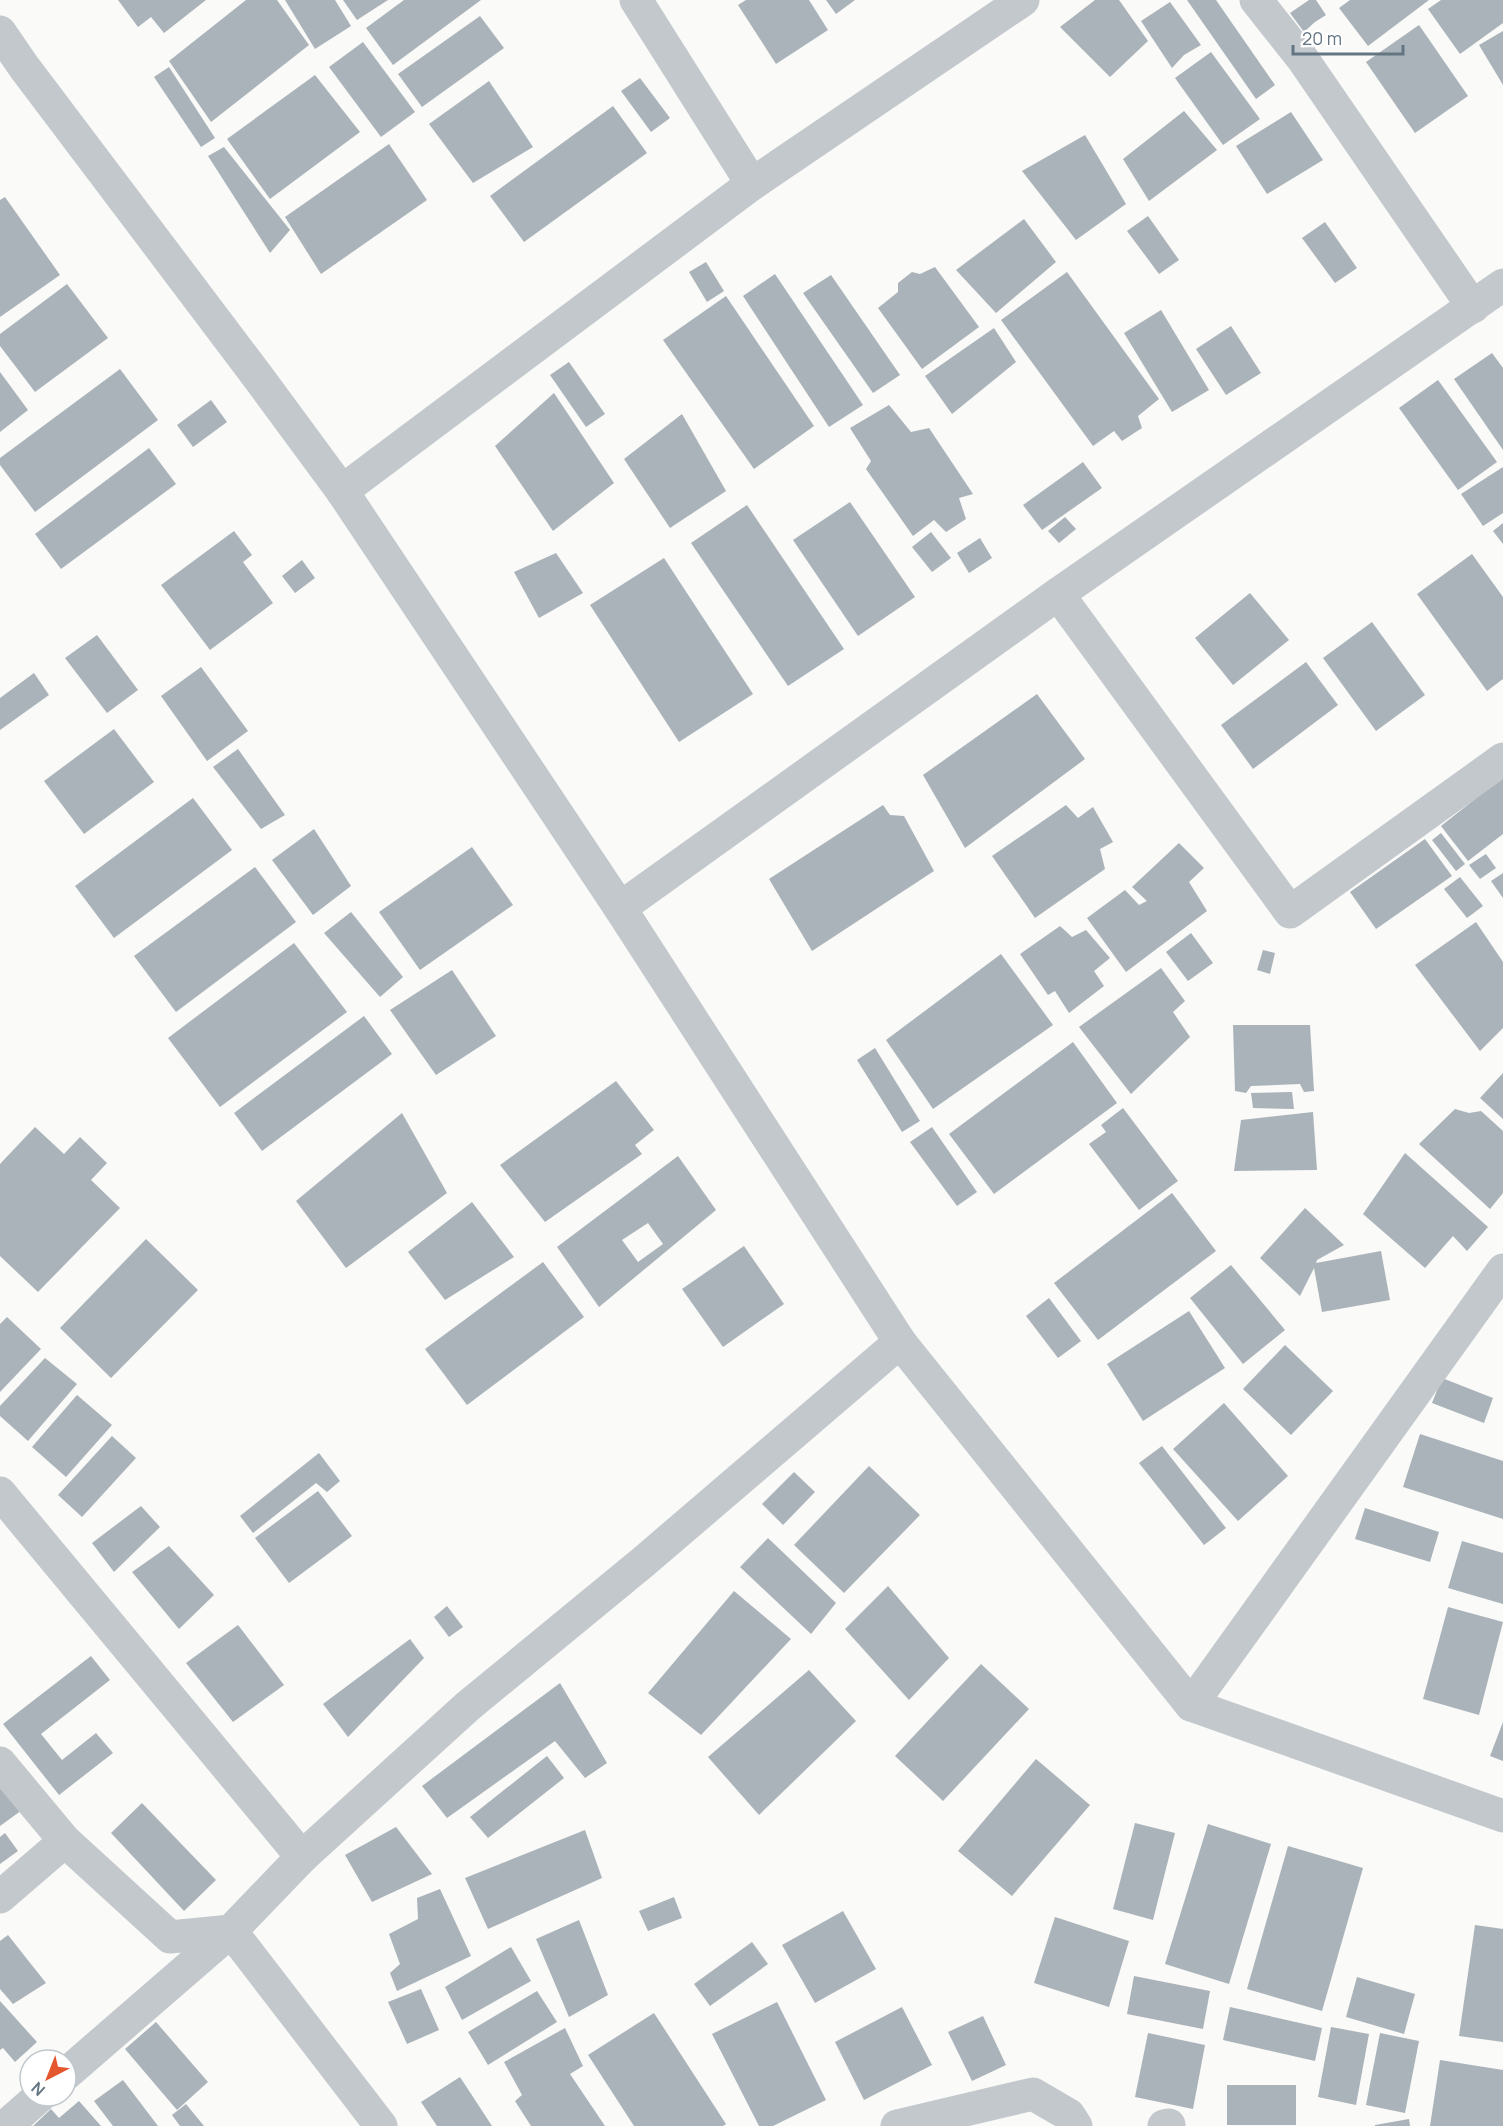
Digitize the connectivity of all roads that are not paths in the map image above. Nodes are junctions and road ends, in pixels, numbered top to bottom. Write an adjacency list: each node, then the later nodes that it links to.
1 (636, 0): 5 (street)
2 (1023, 0): 5 (street)
3 (1256, 0): 7 (street)
4 (0, 32): 8 (street)
5 (752, 184): 8 (street)
6 (1503, 285): 7 (street)
7 (1473, 307): 9 (street)
8 (342, 491): 11 (street)
9 (1058, 594): 10 (street); 11 (street)
10 (1503, 759)
11 (620, 908): 13 (street)
12 (1497, 1286): 15 (street)
13 (900, 1342): 15 (street); 19 (street)
14 (0, 1493): 19 (street)
15 (1191, 1705): 17 (street)
16 (0, 1763): 18 (street)
17 (1503, 1816)
18 (65, 1841): 20 (street); 21 (street)
19 (302, 1857): 21 (street)
20 (0, 1897)
21 (231, 1931): 22 (street); 25 (street)
22 (78, 2064)
23 (26, 2108): 24 (street)
24 (6, 2126)
25 (381, 2126)
26 (897, 2126): 27 (street)
27 (1076, 2126)

